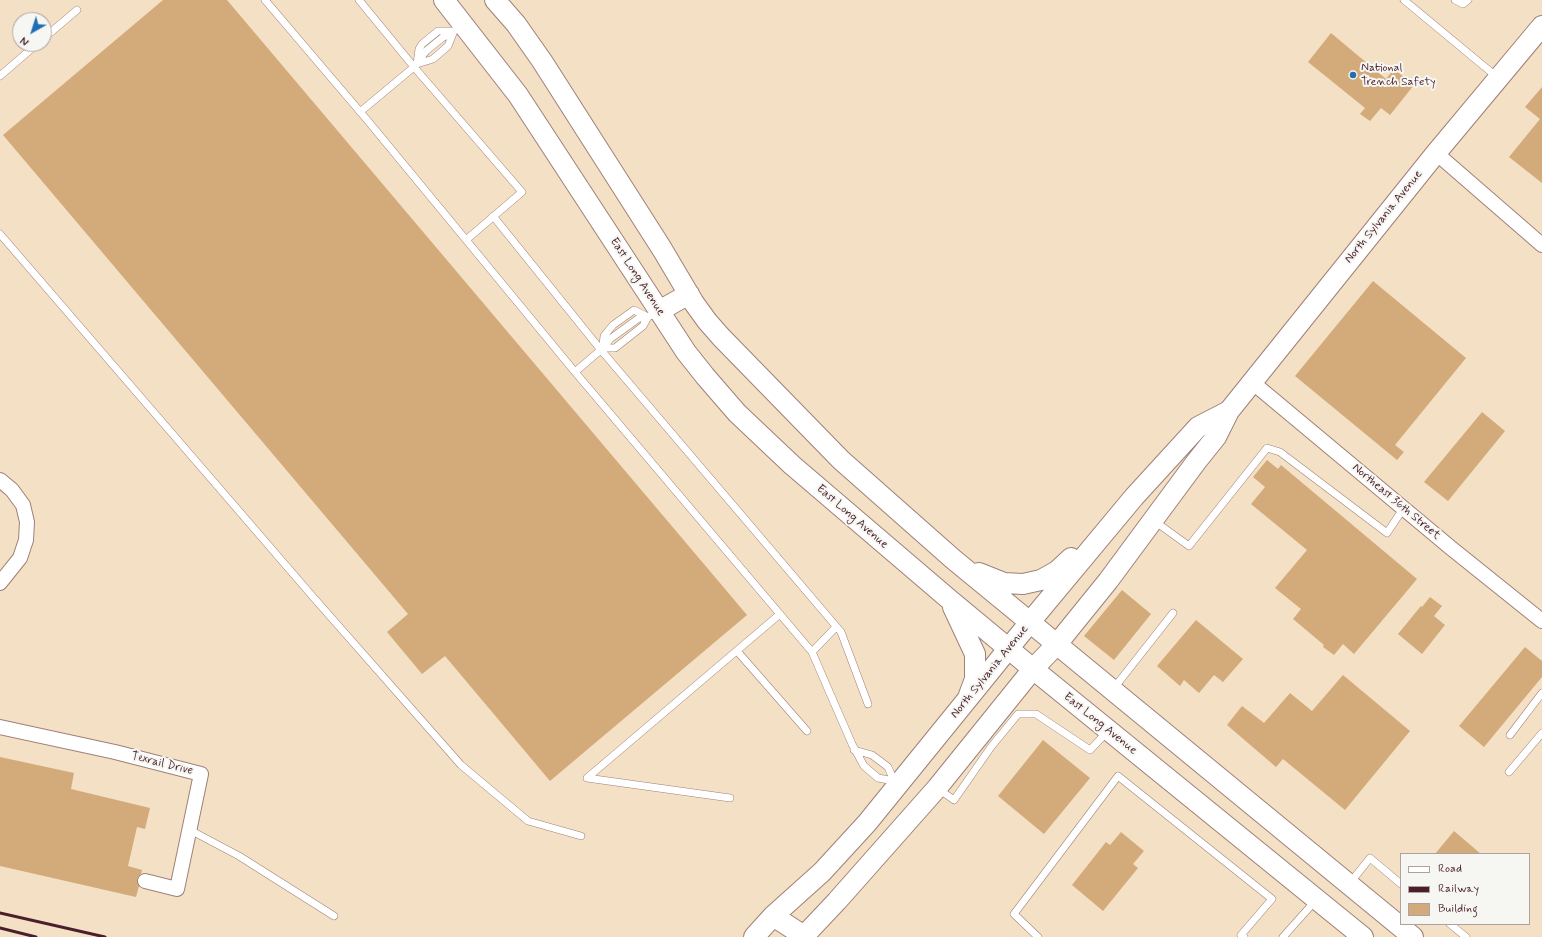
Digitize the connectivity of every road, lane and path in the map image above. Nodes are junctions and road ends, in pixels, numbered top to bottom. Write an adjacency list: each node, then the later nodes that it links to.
1 (265, 0): 16 (lane)
2 (359, 0): 13 (lane)
3 (444, 0): 10 (main road, East Long Avenue)
4 (495, 0): 22 (main road)
5 (1404, 0): 15 (lane)
6 (1455, 0): 7 (lane)
7 (1468, 0)
8 (77, 10): 11 (lane)
9 (1542, 26): 15 (main road, North Sylvania Avenue)
10 (459, 28): 13 (lane); 23 (main road, East Long Avenue)
11 (52, 31)
12 (28, 52): 14 (lane)
13 (415, 66): 16 (lane); 18 (lane)
14 (0, 76)
15 (1498, 78): 17 (main road, North Sylvania Avenue)
16 (360, 112): 20 (lane)
17 (1436, 153): 21 (street); 26 (main road, North Sylvania Avenue)
18 (493, 216): 20 (lane); 24 (lane)
19 (0, 234): 60 (lane)
20 (466, 240): 25 (lane)
21 (1542, 246)
22 (689, 294): 23 (main road); 32 (main road)
23 (653, 314): 24 (lane); 24 (lane); 34 (main road, East Long Avenue)
24 (602, 349): 25 (lane); 39 (lane)
25 (575, 372): 36 (lane)
26 (1252, 382): 27 (main road, North Sylvania Avenue); 30 (street, Northeast 36th Street)
27 (1229, 411): 29 (main road, North Sylvania Avenue); 31 (main road, North Sylvania Avenue)
28 (0, 480): 33 (street)
29 (1129, 502): 31 (main road); 32 (main road); 38 (main road, North Sylvania Avenue)
30 (1404, 509): 31 (lane); 37 (street, Northeast 36th Street)
31 (1155, 518): 40 (main road, North Sylvania Avenue)
32 (953, 559): 38 (main road)
33 (0, 582)
34 (950, 600): 41 (main road, East Long Avenue); 47 (main road)
35 (1173, 613): 45 (lane)
36 (780, 614): 42 (lane); 43 (lane)
37 (1542, 621)
38 (1030, 622): 40 (main road); 41 (main road, North Sylvania Avenue)
39 (836, 627): 43 (lane); 48 (lane)
40 (1057, 644): 44 (main road, North Sylvania Avenue); 45 (main road)
41 (1008, 649): 44 (main road, East Long Avenue); 47 (main road, North Sylvania Avenue)
42 (737, 651): 50 (lane); 58 (lane)
43 (812, 652): 54 (lane)
44 (1033, 670): 51 (main road, East Long Avenue); 57 (main road, North Sylvania Avenue)
45 (1112, 690): 63 (main road)
46 (1542, 693): 53 (lane)
47 (966, 702): 56 (main road, North Sylvania Avenue)
48 (868, 704)
49 (0, 727): 59 (street, Texrail Drive)
50 (807, 731)
51 (1108, 731): 57 (lane); 64 (main road, East Long Avenue)
52 (1542, 733): 55 (lane)
53 (1510, 735)
54 (854, 750): 56 (lane); 56 (lane)
55 (1509, 772)
56 (896, 783): 67 (main road, North Sylvania Avenue)
57 (937, 788): 70 (main road, North Sylvania Avenue)
58 (730, 798)
59 (190, 830): 61 (street, Texrail Drive); 66 (lane)
60 (581, 836)
61 (146, 881)
62 (1400, 883): 63 (lane)
63 (1352, 887): 65 (main road); 75 (main road)
64 (1316, 899): 65 (main road, East Long Avenue); 73 (lane)
65 (1334, 914): 74 (main road, East Long Avenue)
66 (334, 916)
67 (773, 916): 69 (main road, North Sylvania Avenue); 70 (main road)
68 (1451, 925): 76 (lane)
69 (754, 937)
70 (804, 937)
71 (1038, 937): 72 (lane)
72 (1244, 937)
73 (1283, 937)
74 (1363, 937)
75 (1413, 937)
76 (1466, 937)

